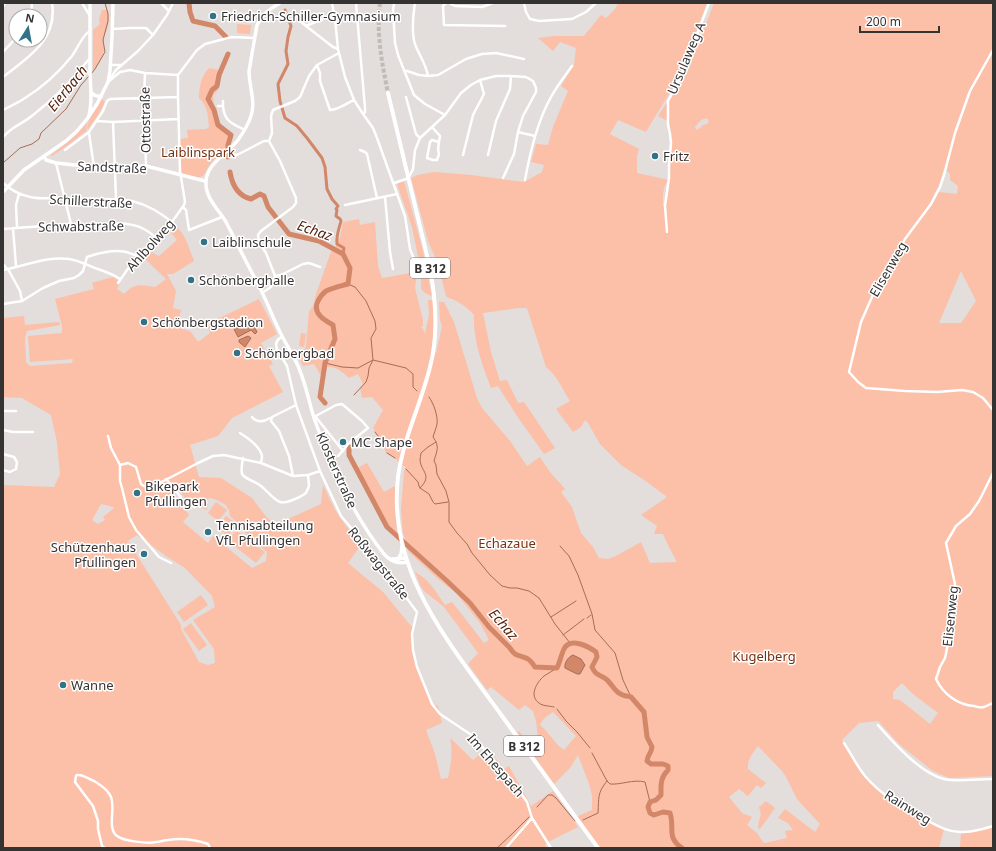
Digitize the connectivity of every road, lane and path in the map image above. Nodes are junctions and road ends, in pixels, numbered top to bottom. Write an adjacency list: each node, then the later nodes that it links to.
1 (5, 3): 19 (street)
2 (52, 3): 44 (street)
3 (82, 3): 22 (street)
4 (90, 3): 22 (main road)
5 (113, 3): 26 (main road)
6 (173, 3): 20 (street)
7 (280, 3): 29 (main road)
8 (332, 3): 30 (street)
9 (356, 3): 58 (street)
10 (394, 3): 39 (street)
11 (415, 3): 42 (street)
12 (446, 3): 25 (street)
13 (450, 3): 14 (street)
14 (493, 3)
15 (524, 3): 16 (street)
16 (596, 3)
17 (709, 3): 105 (street, Ursulaweg A)
18 (161, 4): 20 (street)
19 (3, 7)
20 (169, 11): 28 (street)
21 (293, 11): 24 (street)
22 (90, 16): 27 (main road)
23 (322, 20): 24 (street)
24 (306, 26): 30 (street)
25 (505, 26)
26 (112, 29): 28 (street); 36 (main road)
27 (90, 32): 33 (main road); 57 (street)
28 (153, 34): 35 (street)
29 (254, 38): 41 (street); 66 (main road)
30 (338, 49): 32 (street)
31 (993, 50): 123 (street, Elisenweg)
32 (339, 53): 37 (street); 53 (street)
33 (90, 58): 47 (main road); 70 (street)
34 (524, 59): 42 (street)
35 (123, 64): 36 (street); 46 (street)
36 (111, 65): 46 (main road)
37 (317, 65): 53 (street); 72 (street)
38 (572, 66): 69 (street)
39 (406, 71): 42 (street); 59 (street)
40 (146, 73): 41 (street); 46 (street); 52 (street, Ottostraße)
41 (178, 75): 50 (street)
42 (428, 76)
43 (512, 76): 45 (street); 68 (street); 78 (street)
44 (3, 77)
45 (480, 80): 59 (street); 77 (street)
46 (108, 82): 49 (main road)
47 (91, 92): 49 (main road); 60 (main road)
48 (388, 93): 146 (main road, B 312)
49 (100, 97): 60 (main road)
50 (178, 97): 52 (street); 61 (street)
51 (406, 97): 71 (street)
52 (144, 98): 62 (street); 63 (street, Ottostraße)
53 (354, 100): 58 (street)
54 (222, 101): 56 (street)
55 (218, 106): 56 (street)
56 (223, 106): 66 (street)
57 (3, 110)
58 (363, 114): 89 (street)
59 (445, 115): 65 (street)
60 (88, 118): 79 (main road)
61 (178, 120): 63 (street); 84 (street)
62 (97, 121): 64 (street); 67 (street)
63 (144, 121): 64 (street); 81 (street, Ottostraße)
64 (113, 122): 83 (street)
65 (432, 127): 71 (street); 73 (street)
66 (245, 130): 74 (main road)
67 (89, 132): 75 (street); 82 (street)
68 (518, 132): 69 (street); 85 (street)
69 (536, 136): 86 (street)
70 (3, 137)
71 (420, 138): 89 (street)
72 (269, 141): 74 (street); 115 (street)
73 (439, 142): 73 (street)
74 (231, 148): 87 (main road)
75 (66, 150)
76 (360, 150): 95 (street)
77 (463, 155)
78 (488, 155)
79 (44, 156): 80 (main road, Sandstraße); 90 (main road)
80 (56, 163): 82 (main road, Sandstraße); 94 (street)
81 (146, 166): 83 (main road, Sandstraße); 84 (main road, Sandstraße)
82 (94, 167): 83 (main road, Sandstraße)
83 (115, 167): 96 (street)
84 (180, 175): 87 (main road, Sandstraße); 98 (street)
85 (503, 178)
86 (525, 180)
87 (206, 181): 99 (main road, Klosterstraße)
88 (3, 183): 90 (street, Schillerstraße)
89 (394, 183): 92 (street)
90 (5, 190): 91 (street, Schillerstraße)
91 (19, 194): 94 (street, Schillerstraße); 103 (street)
92 (397, 194): 93 (street); 114 (street)
93 (385, 197): 95 (street); 112 (street)
94 (65, 198): 96 (street, Schillerstraße); 101 (street)
95 (377, 198): 97 (street)
96 (116, 200): 100 (street, Schillerstraße)
97 (345, 204)
98 (183, 207): 99 (street); 100 (street, Ahlbolweg)
99 (222, 217): 118 (main road, Klosterstraße)
100 (172, 222): 106 (street, Ahlbolweg)
101 (71, 224): 103 (street, Schwabstraße); 106 (street, Schwabstraße)
102 (13, 228): 103 (street, Schwabstraße); 104 (street, Schwabstraße); 110 (street)
103 (17, 228)
104 (3, 229)
105 (667, 232)
106 (156, 238): 107 (street, Ahlbolweg)
107 (138, 256): 109 (street); 116 (street, Ahlbolweg)
108 (3, 264): 113 (street)
109 (85, 264): 110 (street); 116 (street); 119 (street)
110 (16, 266): 113 (street)
111 (320, 267): 115 (street)
112 (393, 269)
113 (6, 270): 119 (street)
114 (418, 271)
115 (275, 276): 118 (street)
116 (120, 279): 117 (street, Ahlbolweg)
117 (118, 283)
118 (262, 293): 121 (main road, Klosterstraße)
119 (22, 302): 120 (street)
120 (3, 304)
121 (282, 337): 122 (street, Roßwagstraße); 126 (main road, Klosterstraße)
122 (296, 405): 128 (street); 140 (street, Roßwagstraße)
123 (993, 410)
124 (3, 411): 125 (street)
125 (16, 411)
126 (314, 416): 133 (street); 133 (street, Klosterstraße); 147 (main road, Klosterstraße)
127 (252, 417): 128 (street)
128 (271, 418): 143 (street)
129 (3, 430): 130 (street)
130 (34, 432)
131 (240, 433): 137 (street)
132 (108, 436): 138 (street)
133 (343, 451): 135 (street, Klosterstraße)
134 (3, 454): 139 (street)
135 (338, 456)
136 (243, 458): 137 (street); 142 (street); 144 (street)
137 (261, 463): 143 (street)
138 (120, 465): 144 (street); 152 (street)
139 (3, 470)
140 (320, 471): 142 (street); 148 (street, Roßwagstraße)
141 (993, 473): 154 (street, Elisenweg)
142 (308, 475): 143 (street)
143 (293, 476)
144 (166, 480): 145 (street)
145 (195, 507)
146 (402, 544): 149 (main road); 151 (main road, B 312)
147 (382, 551): 148 (street); 150 (main road, Klosterstraße)
148 (376, 556): 153 (street, Roßwagstraße)
149 (398, 559): 150 (main road); 151 (main road)
150 (391, 560): 151 (main road)
151 (406, 560): 164 (main road, B 312)
152 (171, 563)
153 (417, 612): 158 (street, Im Ehespach)
154 (993, 703)
155 (878, 725): 157 (street)
156 (844, 743): 159 (street, Rainweg)
157 (993, 779)
158 (532, 818): 162 (street); 163 (street, Im Ehespach)
159 (993, 826)
160 (105, 848): 161 (street)
161 (210, 848)
162 (506, 848)
163 (551, 848)
164 (598, 848)

